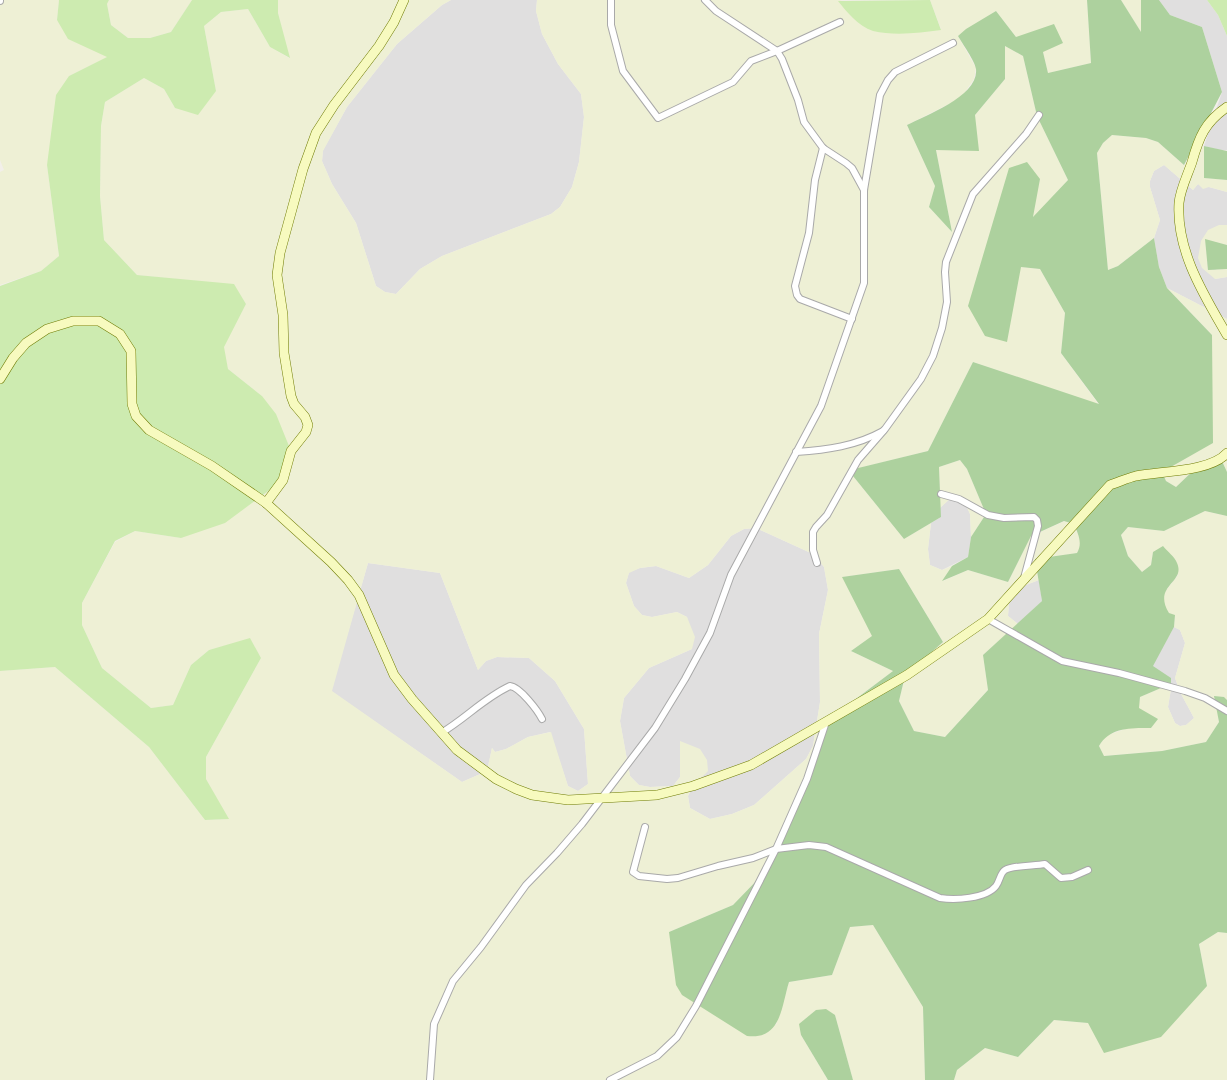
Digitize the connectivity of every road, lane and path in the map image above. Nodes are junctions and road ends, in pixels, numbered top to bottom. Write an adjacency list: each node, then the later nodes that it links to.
1 (404, 0): 18 (street)
2 (612, 0): 6 (street)
3 (705, 0): 6 (street)
4 (840, 22): 6 (street)
5 (953, 43): 10 (street)
6 (777, 51): 9 (street)
7 (1227, 107): 12 (street)
8 (1039, 115): 14 (street)
9 (823, 148): 10 (street); 11 (street)
10 (864, 190): 11 (street)
11 (852, 319): 15 (street)
12 (1227, 335)
13 (0, 379): 18 (street)
14 (885, 429): 15 (street); 19 (street)
15 (796, 452): 26 (street)
16 (1227, 453): 20 (street)
17 (941, 494): 20 (street)
18 (266, 502): 25 (street)
19 (817, 563)
20 (1024, 579): 21 (street)
21 (988, 619): 22 (street); 24 (street)
22 (1227, 711)
23 (542, 719): 25 (street)
24 (826, 722): 26 (street); 28 (street)
25 (441, 733): 26 (street)
26 (600, 798): 30 (street)
27 (645, 827): 28 (street)
28 (776, 849): 29 (street); 31 (street)
29 (1088, 870)
30 (430, 1080)
31 (610, 1080)

